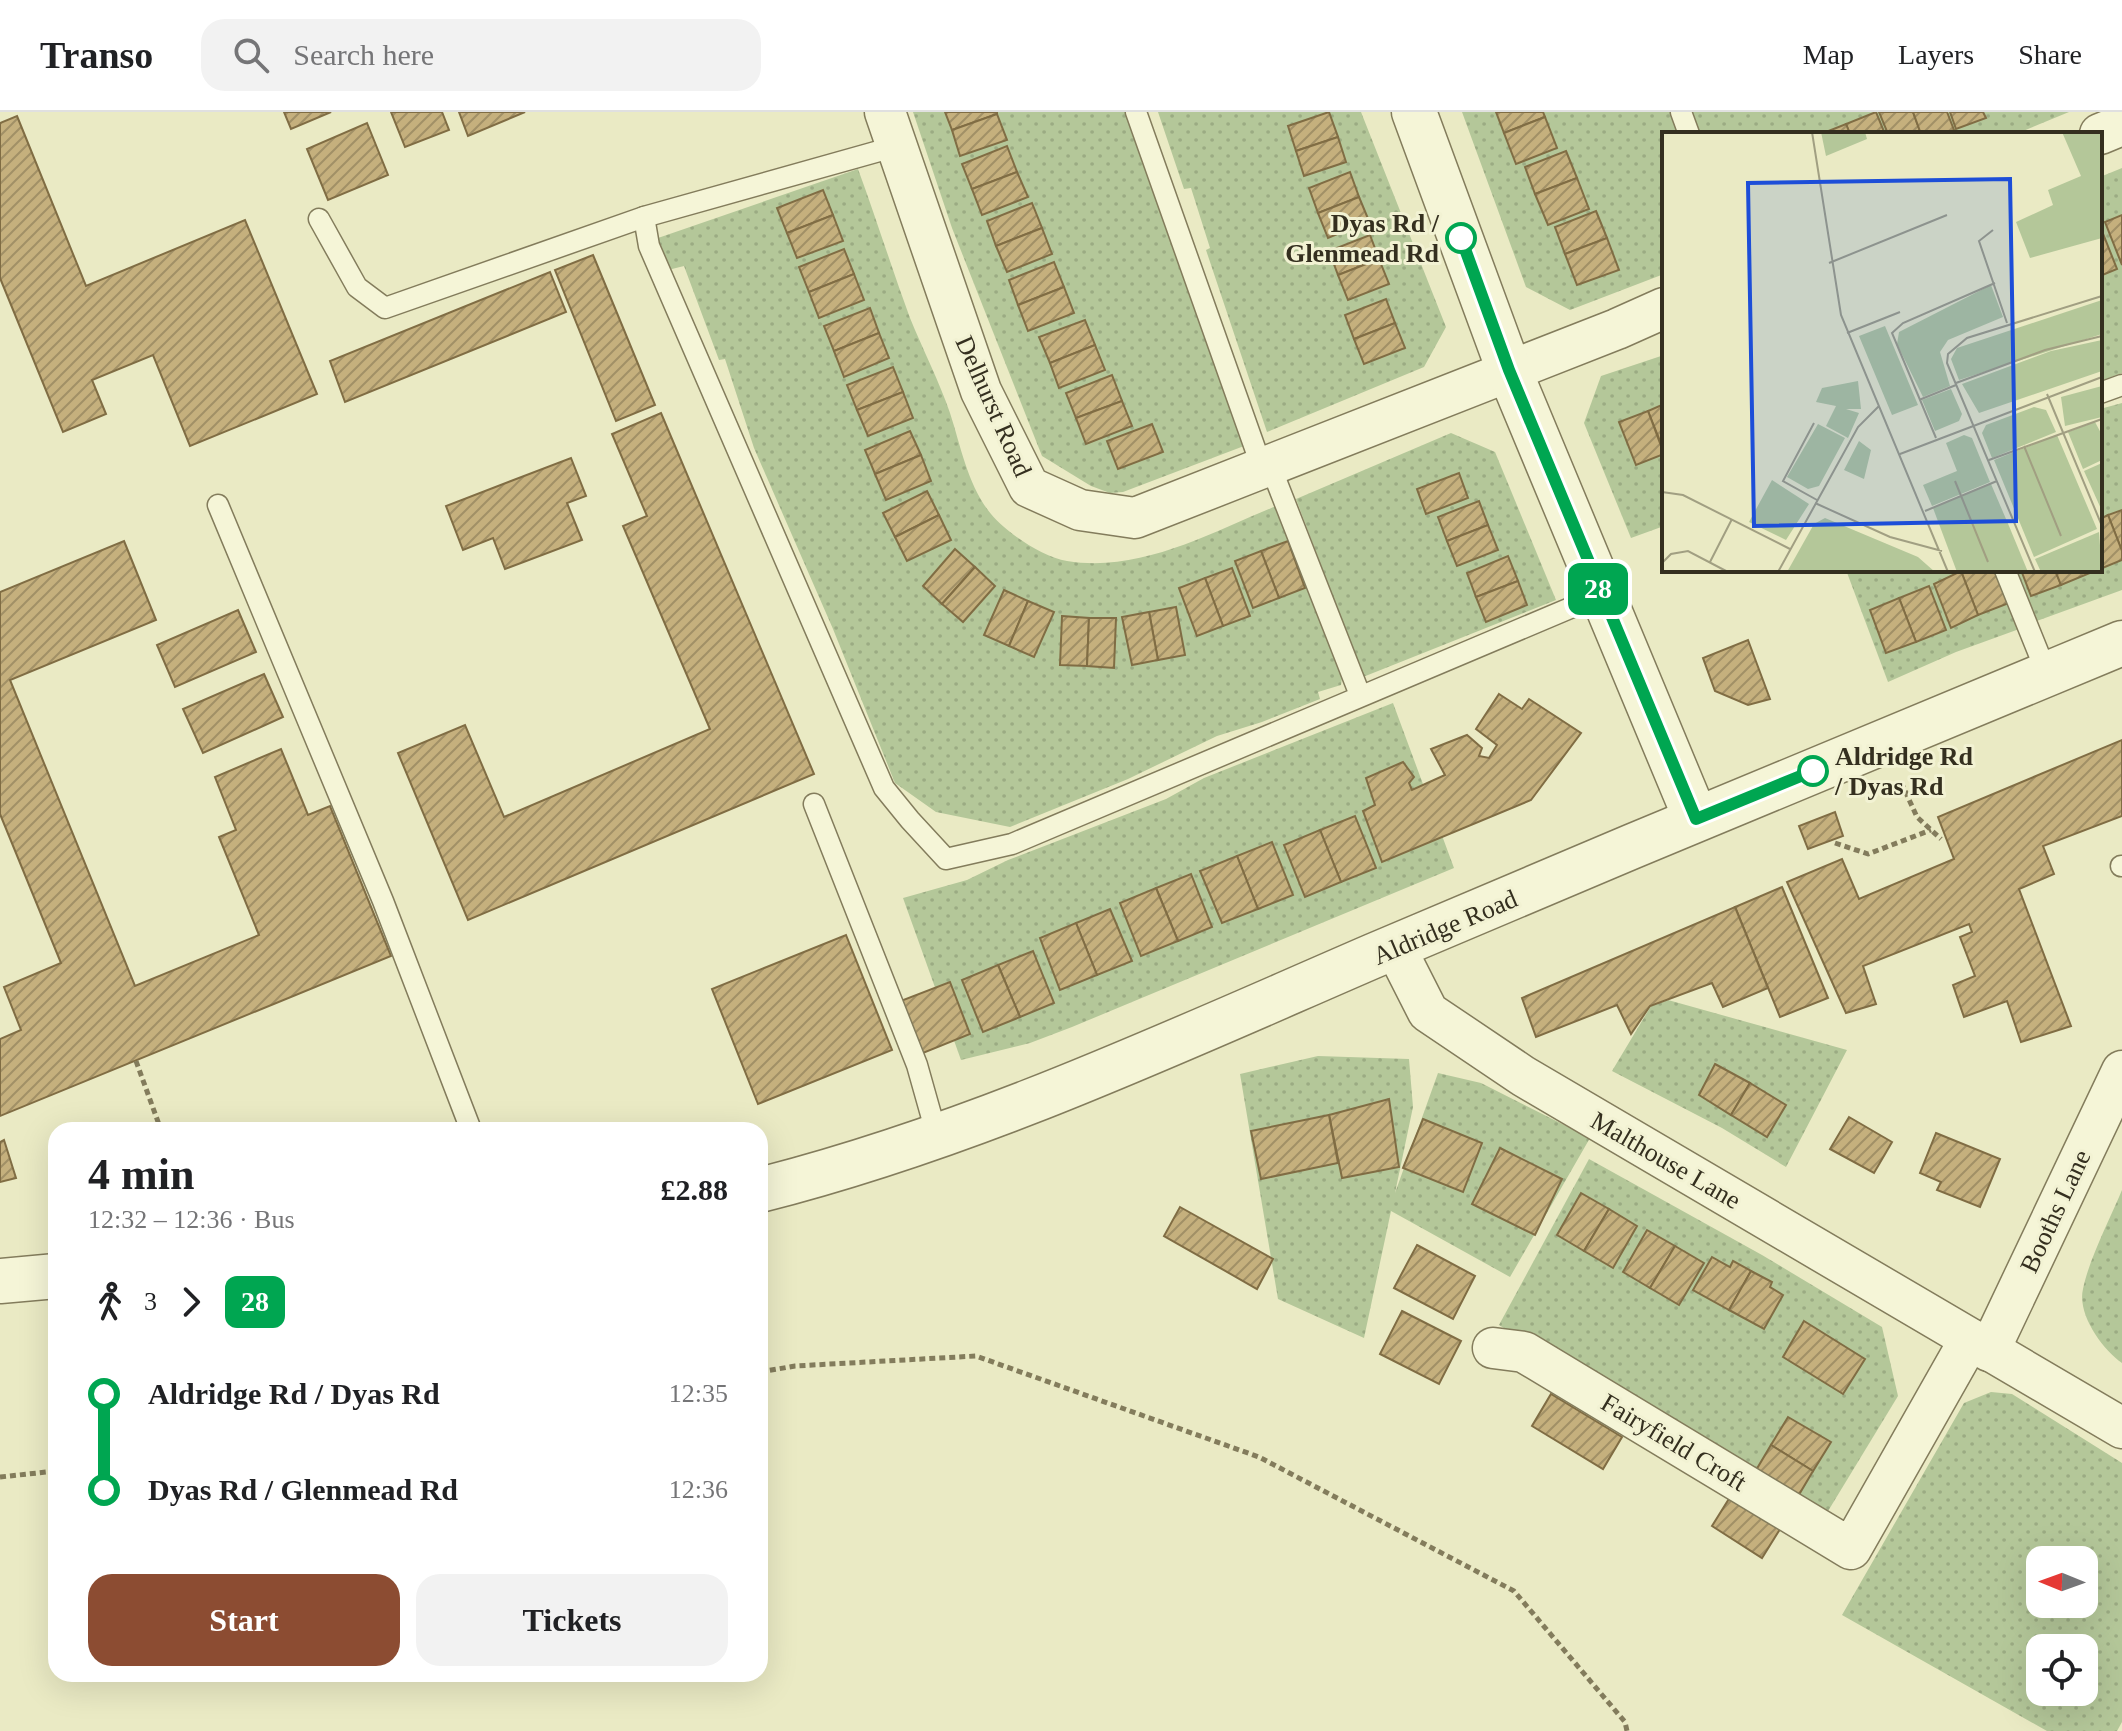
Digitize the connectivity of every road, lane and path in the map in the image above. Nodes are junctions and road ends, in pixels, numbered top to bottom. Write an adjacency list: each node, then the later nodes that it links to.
1 (1136, 112): 14 (lane)
2 (1414, 112): 11 (street)
3 (1681, 112): 6 (lane)
4 (2122, 125): 7 (street)
5 (891, 129): 8 (lane); 14 (street, Delhurst Road)
6 (1688, 132)
7 (2102, 133)
8 (644, 217): 9 (lane); 20 (lane)
9 (319, 219)
10 (1662, 309): 11 (street, Delhurst Road)
11 (1509, 370): 14 (street, Delhurst Road); 17 (street)
12 (2122, 385): 13 (lane)
13 (2102, 392)
14 (1266, 467): 20 (lane)
15 (218, 505): 31 (lane)
16 (2006, 572): 19 (lane)
17 (1601, 595): 20 (lane); 23 (street)
18 (2122, 643): 19 (street, Aldridge Road)
19 (2047, 674): 23 (street, Aldridge Road)
20 (1360, 695)
21 (1901, 782): 24 (path)
22 (814, 804): 32 (lane)
23 (1696, 819): 27 (street, Aldridge Road)
24 (1931, 830): 25 (path); 26 (path)
25 (1941, 839)
26 (1835, 843)
27 (1395, 947): 32 (street, Aldridge Road); 36 (street, Malthouse Lane)
28 (136, 1061): 30 (path)
29 (2122, 1071): 36 (street, Booths Lane)
30 (158, 1122)
31 (468, 1122)
32 (937, 1136): 33 (street, Aldridge Road)
33 (768, 1188)
34 (48, 1277): 35 (street)
35 (0, 1281)
36 (1979, 1345): 39 (street, Malthouse Lane); 42 (street, Booths Lane)
37 (1493, 1348): 42 (street, Fairyfield Croft)
38 (768, 1371): 43 (path)
39 (2122, 1428)
40 (48, 1472): 41 (path)
41 (0, 1477)
42 (1851, 1549)
43 (1627, 1731)

